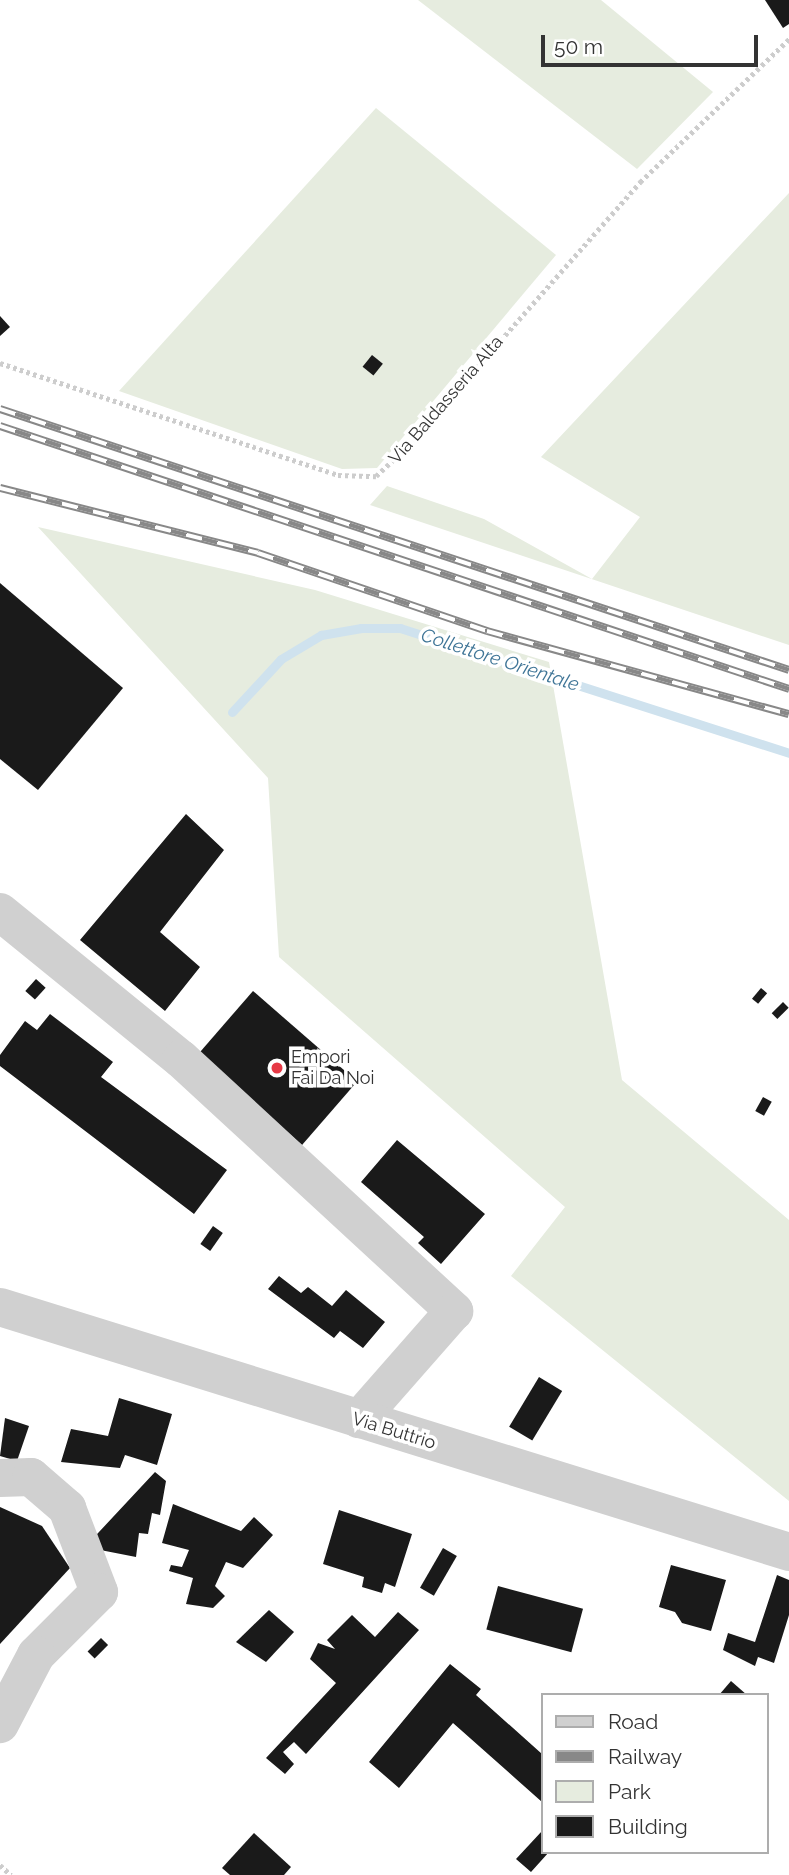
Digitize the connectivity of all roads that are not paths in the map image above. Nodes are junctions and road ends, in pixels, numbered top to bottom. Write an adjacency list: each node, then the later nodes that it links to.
1 (0, 912): 3 (street)
2 (0, 1307): 3 (street, Via Buttrio)
3 (359, 1419): 5 (street, Via Buttrio)
4 (0, 1478): 6 (street)
5 (789, 1552)
6 (0, 1724)

